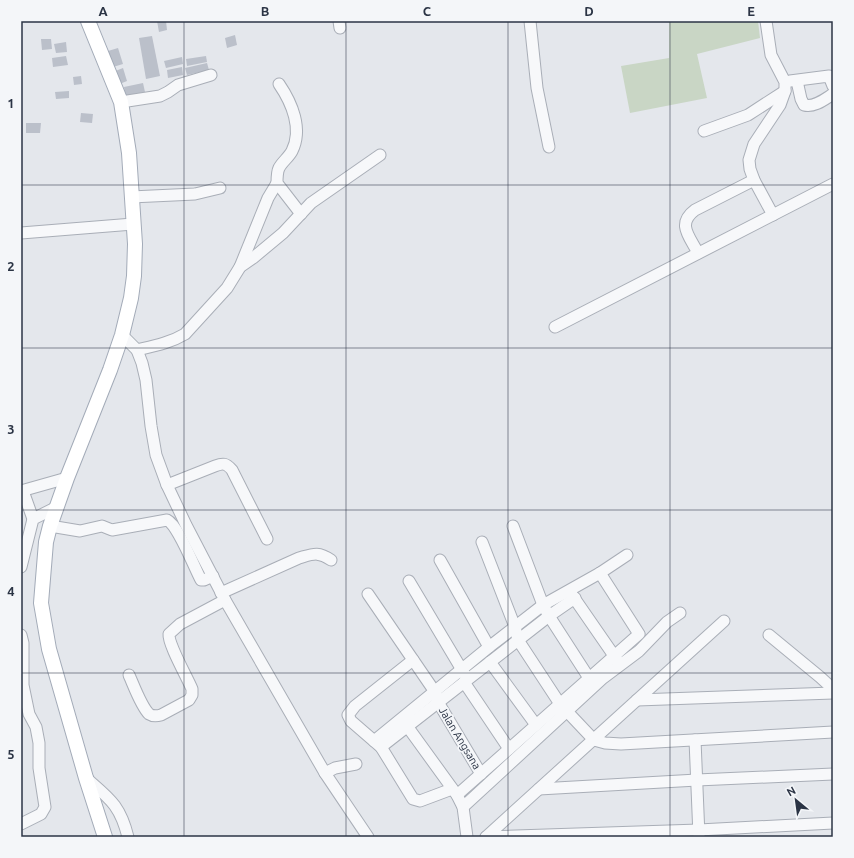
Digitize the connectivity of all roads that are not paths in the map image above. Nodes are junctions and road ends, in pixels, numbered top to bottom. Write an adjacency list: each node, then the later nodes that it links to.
1 (88, 21): 10 (main road)
2 (530, 21): 12 (street)
3 (766, 21): 8 (street)
4 (211, 75): 10 (street)
5 (797, 81): 7 (street); 8 (street); 9 (street)
6 (279, 84): 15 (street)
7 (833, 86)
8 (785, 87): 11 (street); 14 (street)
9 (833, 94)
10 (121, 102): 18 (main road)
11 (704, 131)
12 (549, 147)
13 (380, 155): 19 (street)
14 (754, 180): 20 (street); 23 (street)
15 (277, 183): 19 (street); 24 (street)
16 (833, 184): 20 (street)
17 (220, 188): 18 (street)
18 (131, 197): 21 (main road)
19 (301, 214): 24 (street)
20 (773, 215): 23 (street)
21 (133, 224): 22 (street); 26 (main road)
22 (21, 233)
23 (698, 253): 25 (street)
24 (240, 267): 27 (street)
25 (555, 327)
26 (122, 335): 27 (street); 28 (main road)
27 (137, 350): 29 (street)
28 (67, 478): 30 (street); 31 (main road)
29 (167, 485): 35 (street); 42 (street)
30 (22, 491): 32 (street)
31 (57, 507): 32 (street); 33 (main road)
32 (33, 519): 40 (street)
33 (50, 526): 42 (street); 80 (main road)
34 (513, 526): 47 (street)
35 (267, 539)
36 (482, 542): 51 (street)
37 (627, 555): 41 (street)
38 (331, 560): 46 (street)
39 (440, 560): 55 (street)
40 (21, 567)
41 (600, 573): 45 (street); 57 (street)
42 (213, 576): 46 (street)
43 (408, 581): 60 (street)
44 (368, 594): 56 (street, Jalan Angsana)
45 (572, 594): 47 (street); 49 (street); 57 (street)
46 (223, 596): 59 (street); 77 (street)
47 (543, 605): 49 (street); 51 (street)
48 (680, 613): 57 (street)
49 (549, 616): 54 (street); 61 (street)
50 (724, 622): 65 (street)
51 (515, 627): 54 (street); 55 (street)
52 (21, 634): 86 (street)
53 (768, 635): 62 (street)
54 (518, 640): 58 (street); 66 (street)
55 (489, 647): 60 (street)
56 (413, 660): 64 (street, Jalan Angsana); 72 (street)
57 (617, 660): 61 (street); 66 (street)
58 (490, 662): 60 (street); 67 (street)
59 (129, 675)
60 (464, 677): 64 (street); 73 (street)
61 (589, 678): 66 (street)
62 (833, 690)
63 (833, 693): 65 (street)
64 (436, 697): 68 (street); 72 (street); 78 (street, Jalan Angsana)
65 (637, 700): 70 (street)
66 (563, 708): 67 (street); 70 (street); 76 (street)
67 (536, 725): 73 (street)
68 (407, 726): 72 (street); 83 (street)
69 (833, 732): 71 (street)
70 (594, 740): 71 (street); 82 (street)
71 (695, 740): 81 (street)
72 (378, 744): 83 (street)
73 (509, 749): 74 (street)
74 (495, 761): 76 (street); 78 (street)
75 (356, 764): 77 (street)
76 (503, 771): 84 (street)
77 (325, 773): 90 (street)
78 (481, 774): 83 (street)
79 (833, 774): 81 (street)
80 (86, 778): 88 (main road); 89 (street)
81 (697, 780): 82 (street); 87 (street)
82 (539, 789): 92 (street)
83 (454, 792): 84 (street)
84 (463, 807): 91 (street)
85 (833, 823): 87 (street)
86 (21, 824)
87 (699, 834): 92 (street)
88 (105, 837)
89 (128, 837)
90 (368, 837)
91 (467, 837)
92 (486, 837)

